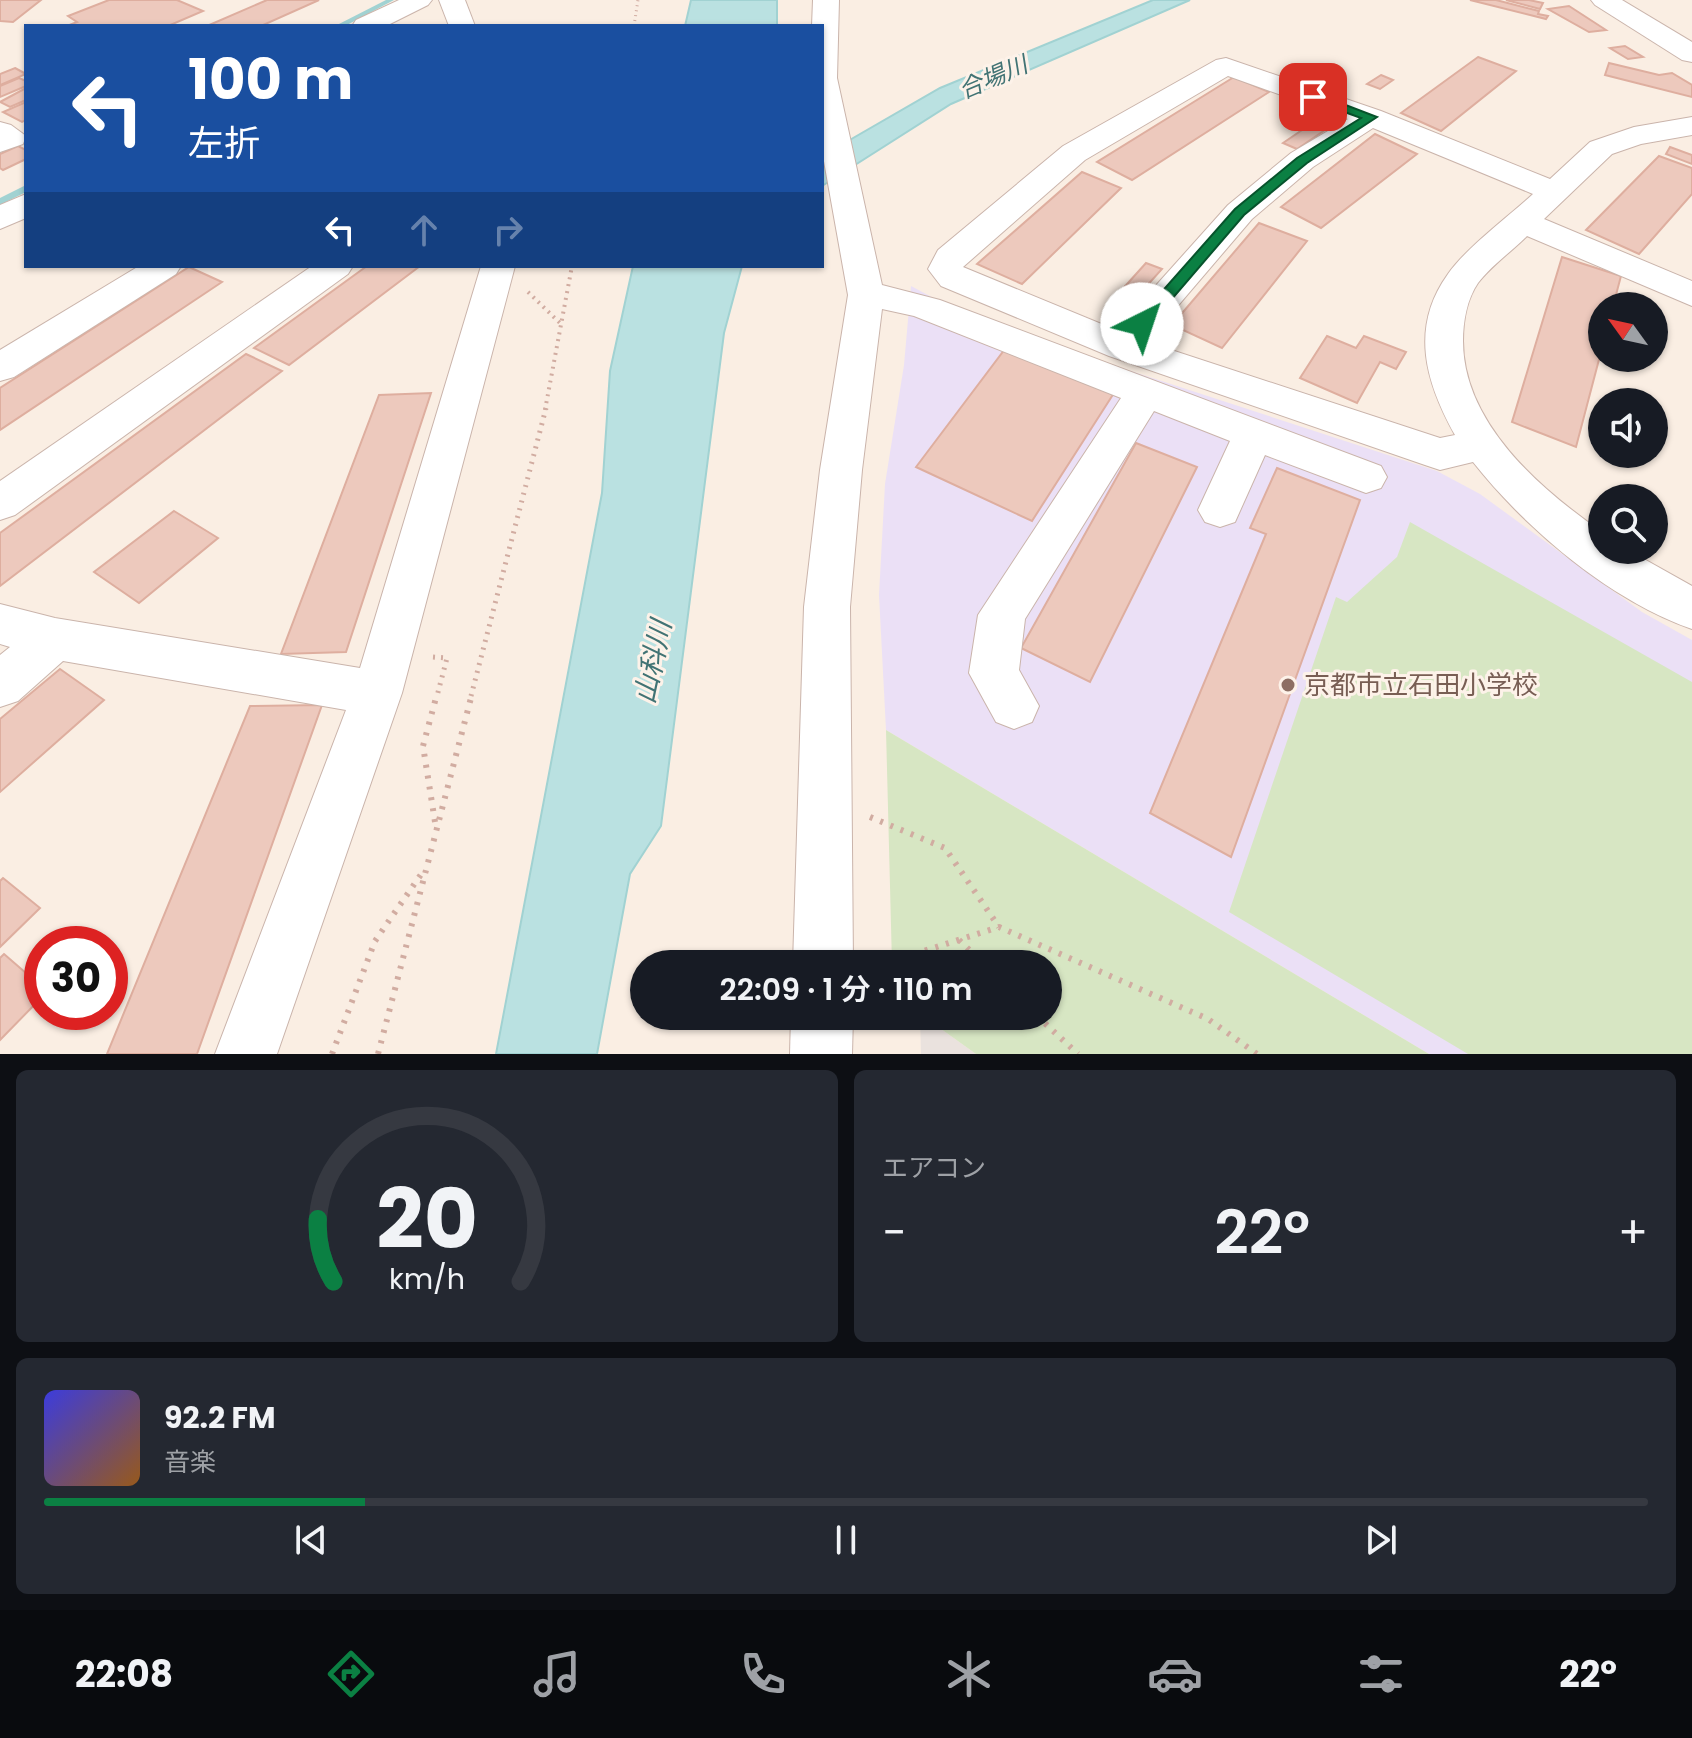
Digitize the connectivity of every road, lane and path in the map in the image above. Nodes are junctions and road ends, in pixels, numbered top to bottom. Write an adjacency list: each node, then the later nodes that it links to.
1 (419, 0): 6 (street)
2 (452, 0): 7 (street)
3 (638, 0): 8 (path)
4 (826, 0): 9 (street)
5 (1604, 0): 10 (street)
6 (369, 24)
7 (461, 24)
8 (634, 24)
9 (824, 52)
10 (1692, 54)
11 (824, 83): 25 (street)
12 (1371, 117): 16 (street); 27 (street); 27 (street)
13 (1692, 126): 16 (street)
14 (0, 131): 15 (street)
15 (0, 143)
16 (1555, 192): 19 (street)
17 (24, 205): 18 (street)
18 (0, 219)
19 (1522, 222): 24 (street); 31 (street)
20 (161, 268): 28 (street)
21 (333, 268): 33 (street)
22 (572, 268): 26 (path)
23 (514, 272): 26 (path); 40 (street)
24 (1692, 294)
25 (866, 295): 29 (street); 47 (street)
26 (562, 324): 43 (path)
27 (1122, 347): 31 (street)
28 (0, 368)
29 (1144, 394): 30 (street); 41 (street)
30 (1253, 435): 32 (street); 34 (street)
31 (1481, 445): 35 (street)
32 (1366, 477)
33 (0, 503)
34 (1220, 510)
35 (1692, 609)
36 (0, 624): 37 (street)
37 (55, 639): 39 (street); 40 (street)
38 (424, 656): 43 (path)
39 (0, 685)
40 (377, 693): 52 (street)
41 (1014, 706)
42 (869, 817): 45 (path)
43 (435, 827): 44 (path)
44 (424, 869): 53 (path); 54 (path)
45 (999, 927): 46 (path); 57 (path)
46 (959, 940): 48 (path); 49 (path)
47 (823, 950)
48 (927, 950)
49 (969, 950)
50 (822, 1030): 55 (street)
51 (1052, 1030): 56 (path)
52 (246, 1054)
53 (332, 1054)
54 (378, 1054)
55 (821, 1054)
56 (1078, 1054)
57 (1257, 1054)

